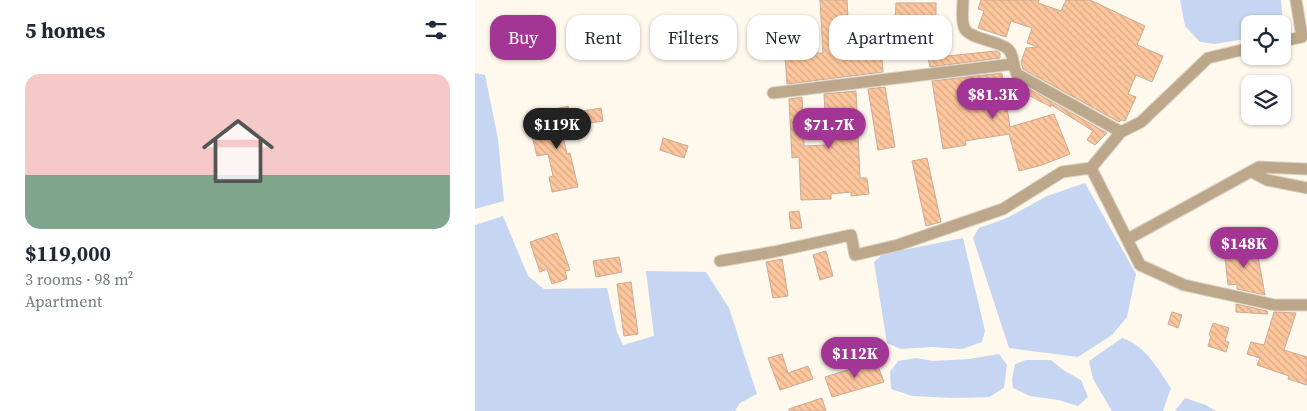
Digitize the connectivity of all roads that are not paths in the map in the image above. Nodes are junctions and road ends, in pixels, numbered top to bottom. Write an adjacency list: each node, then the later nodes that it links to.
1 (963, 0): 5 (street)
2 (1296, 0): 3 (street)
3 (1291, 39)
4 (1241, 50): 7 (street)
5 (1013, 64): 6 (street); 7 (street)
6 (773, 93)
7 (1121, 132): 8 (street)
8 (1091, 168): 12 (street); 13 (street)
9 (1307, 169): 10 (street)
10 (1252, 172): 11 (street); 12 (street)
11 (1307, 188)
12 (1129, 239): 14 (street)
13 (720, 261)
14 (1307, 305)

